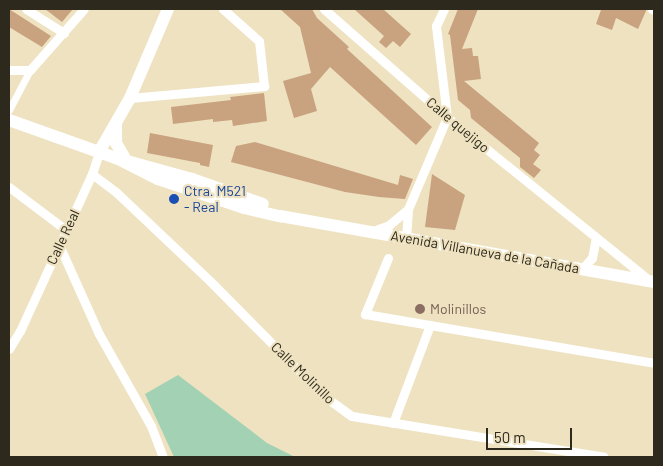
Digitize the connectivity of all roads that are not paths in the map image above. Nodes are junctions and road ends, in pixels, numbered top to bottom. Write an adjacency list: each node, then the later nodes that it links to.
1 (26, 9): 7 (street)
2 (84, 9): 7 (street)
3 (168, 9): 10 (main road, Calle Real)
4 (223, 9): 10 (street)
5 (324, 9): 12 (street, Calle quejigo)
6 (444, 9): 12 (street)
7 (64, 33): 9 (street)
8 (9, 70): 9 (street)
9 (30, 70): 11 (street)
10 (130, 98): 14 (main road, Calle Real)
11 (9, 110)
12 (447, 117): 19 (street); 22 (street, Calle quejigo)
13 (9, 120): 15 (main road, Avenida Villanueva de la Cañada)
14 (116, 124): 15 (main road, Calle Real); 16 (main road)
15 (99, 152): 16 (main road, Avenida Villanueva de la Cañada); 17 (street, Calle Real)
16 (121, 159): 21 (main road, Avenida Villanueva de la Cañada)
17 (92, 174): 20 (street, Calle Real); 31 (street, Calle Molinillo)
18 (9, 187): 20 (street)
19 (408, 209): 21 (street); 23 (street)
20 (66, 230): 24 (street, Calle Real)
21 (368, 232): 23 (main road, Avenida Villanueva de la Cañada)
22 (596, 237): 26 (street); 27 (street, Calle quejigo)
23 (406, 238): 26 (main road, Avenida Villanueva de la Cañada)
24 (59, 245): 29 (street, Calle Real); 32 (street)
25 (388, 258): 28 (street)
26 (582, 269): 27 (main road, Avenida Villanueva de la Cañada)
27 (652, 281)
28 (430, 325): 30 (street); 31 (street)
29 (9, 349)
30 (654, 363)
31 (393, 423): 33 (street, Calle Molinillo)
32 (163, 457)
33 (604, 457)

